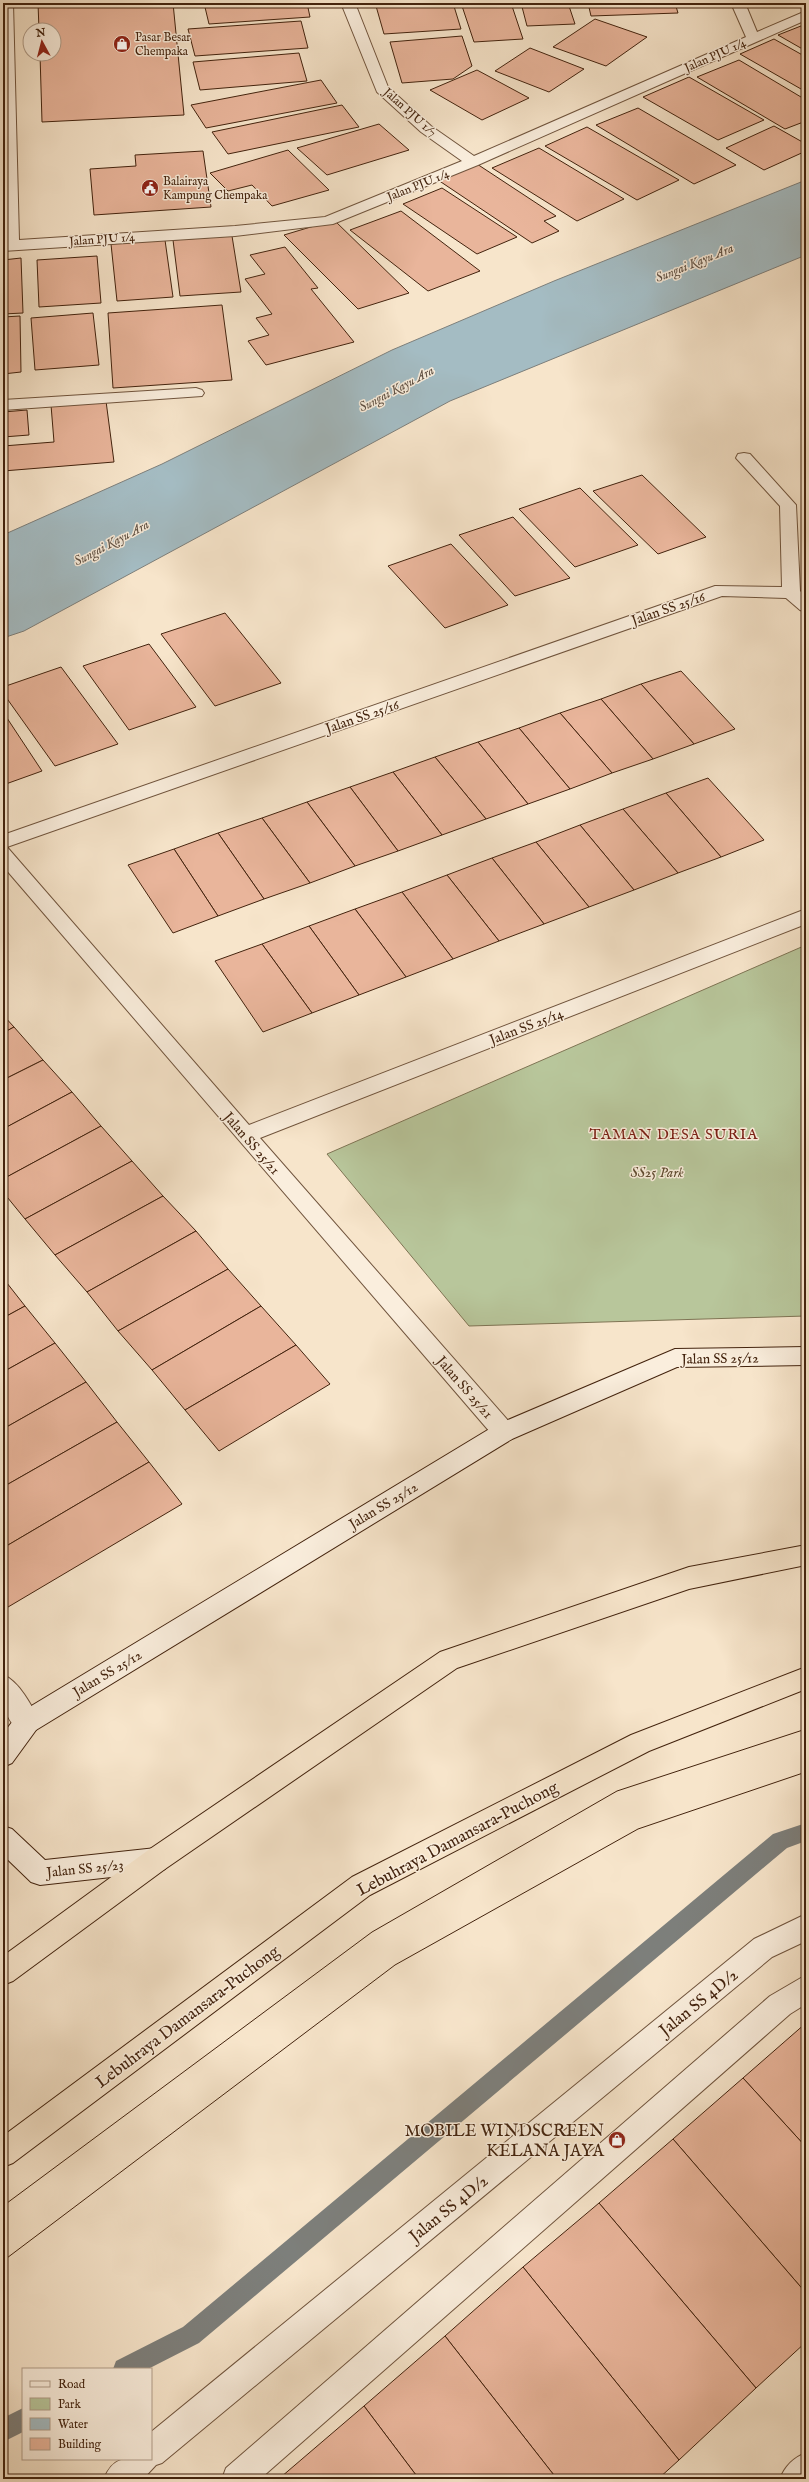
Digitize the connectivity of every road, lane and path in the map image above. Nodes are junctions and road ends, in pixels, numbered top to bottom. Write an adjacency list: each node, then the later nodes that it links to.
1 (6, 3): 7 (street)
2 (348, 3): 6 (street, Jalan PJU 1/7)
3 (738, 3): 5 (street)
4 (806, 14): 5 (street, Jalan PJU 1/4)
5 (753, 38): 6 (street, Jalan PJU 1/4)
6 (473, 162): 7 (street, Jalan PJU 1/4)
7 (8, 245)
8 (196, 393): 9 (street)
9 (3, 405)
10 (744, 458): 11 (street)
11 (791, 593): 12 (street); 13 (street, Jalan SS 25/16)
12 (806, 606)
13 (3, 842)
14 (3, 853): 16 (street, Jalan SS 25/21)
15 (806, 916): 16 (street, Jalan SS 25/14)
16 (245, 1135): 18 (street, Jalan SS 25/21)
17 (806, 1356): 18 (street, Jalan SS 25/12)
18 (504, 1432): 22 (street, Jalan SS 25/12)
19 (806, 1555): 25 (highway)
20 (806, 1678): 29 (highway, Lebuhraya Damansara–Puchong)
21 (3, 1686): 22 (street)
22 (27, 1722): 23 (street, Jalan SS 25/12)
23 (3, 1755)
24 (3, 1838): 25 (street, Jalan SS 25/23)
25 (156, 1860): 27 (highway)
26 (806, 1926): 30 (street, Jalan SS 4D/2)
27 (3, 1972)
28 (806, 1988): 34 (street)
29 (3, 2153)
30 (152, 2451)
31 (142, 2460): 33 (street)
32 (806, 2468): 35 (street)
33 (119, 2479)
34 (238, 2479)
35 (795, 2479)

